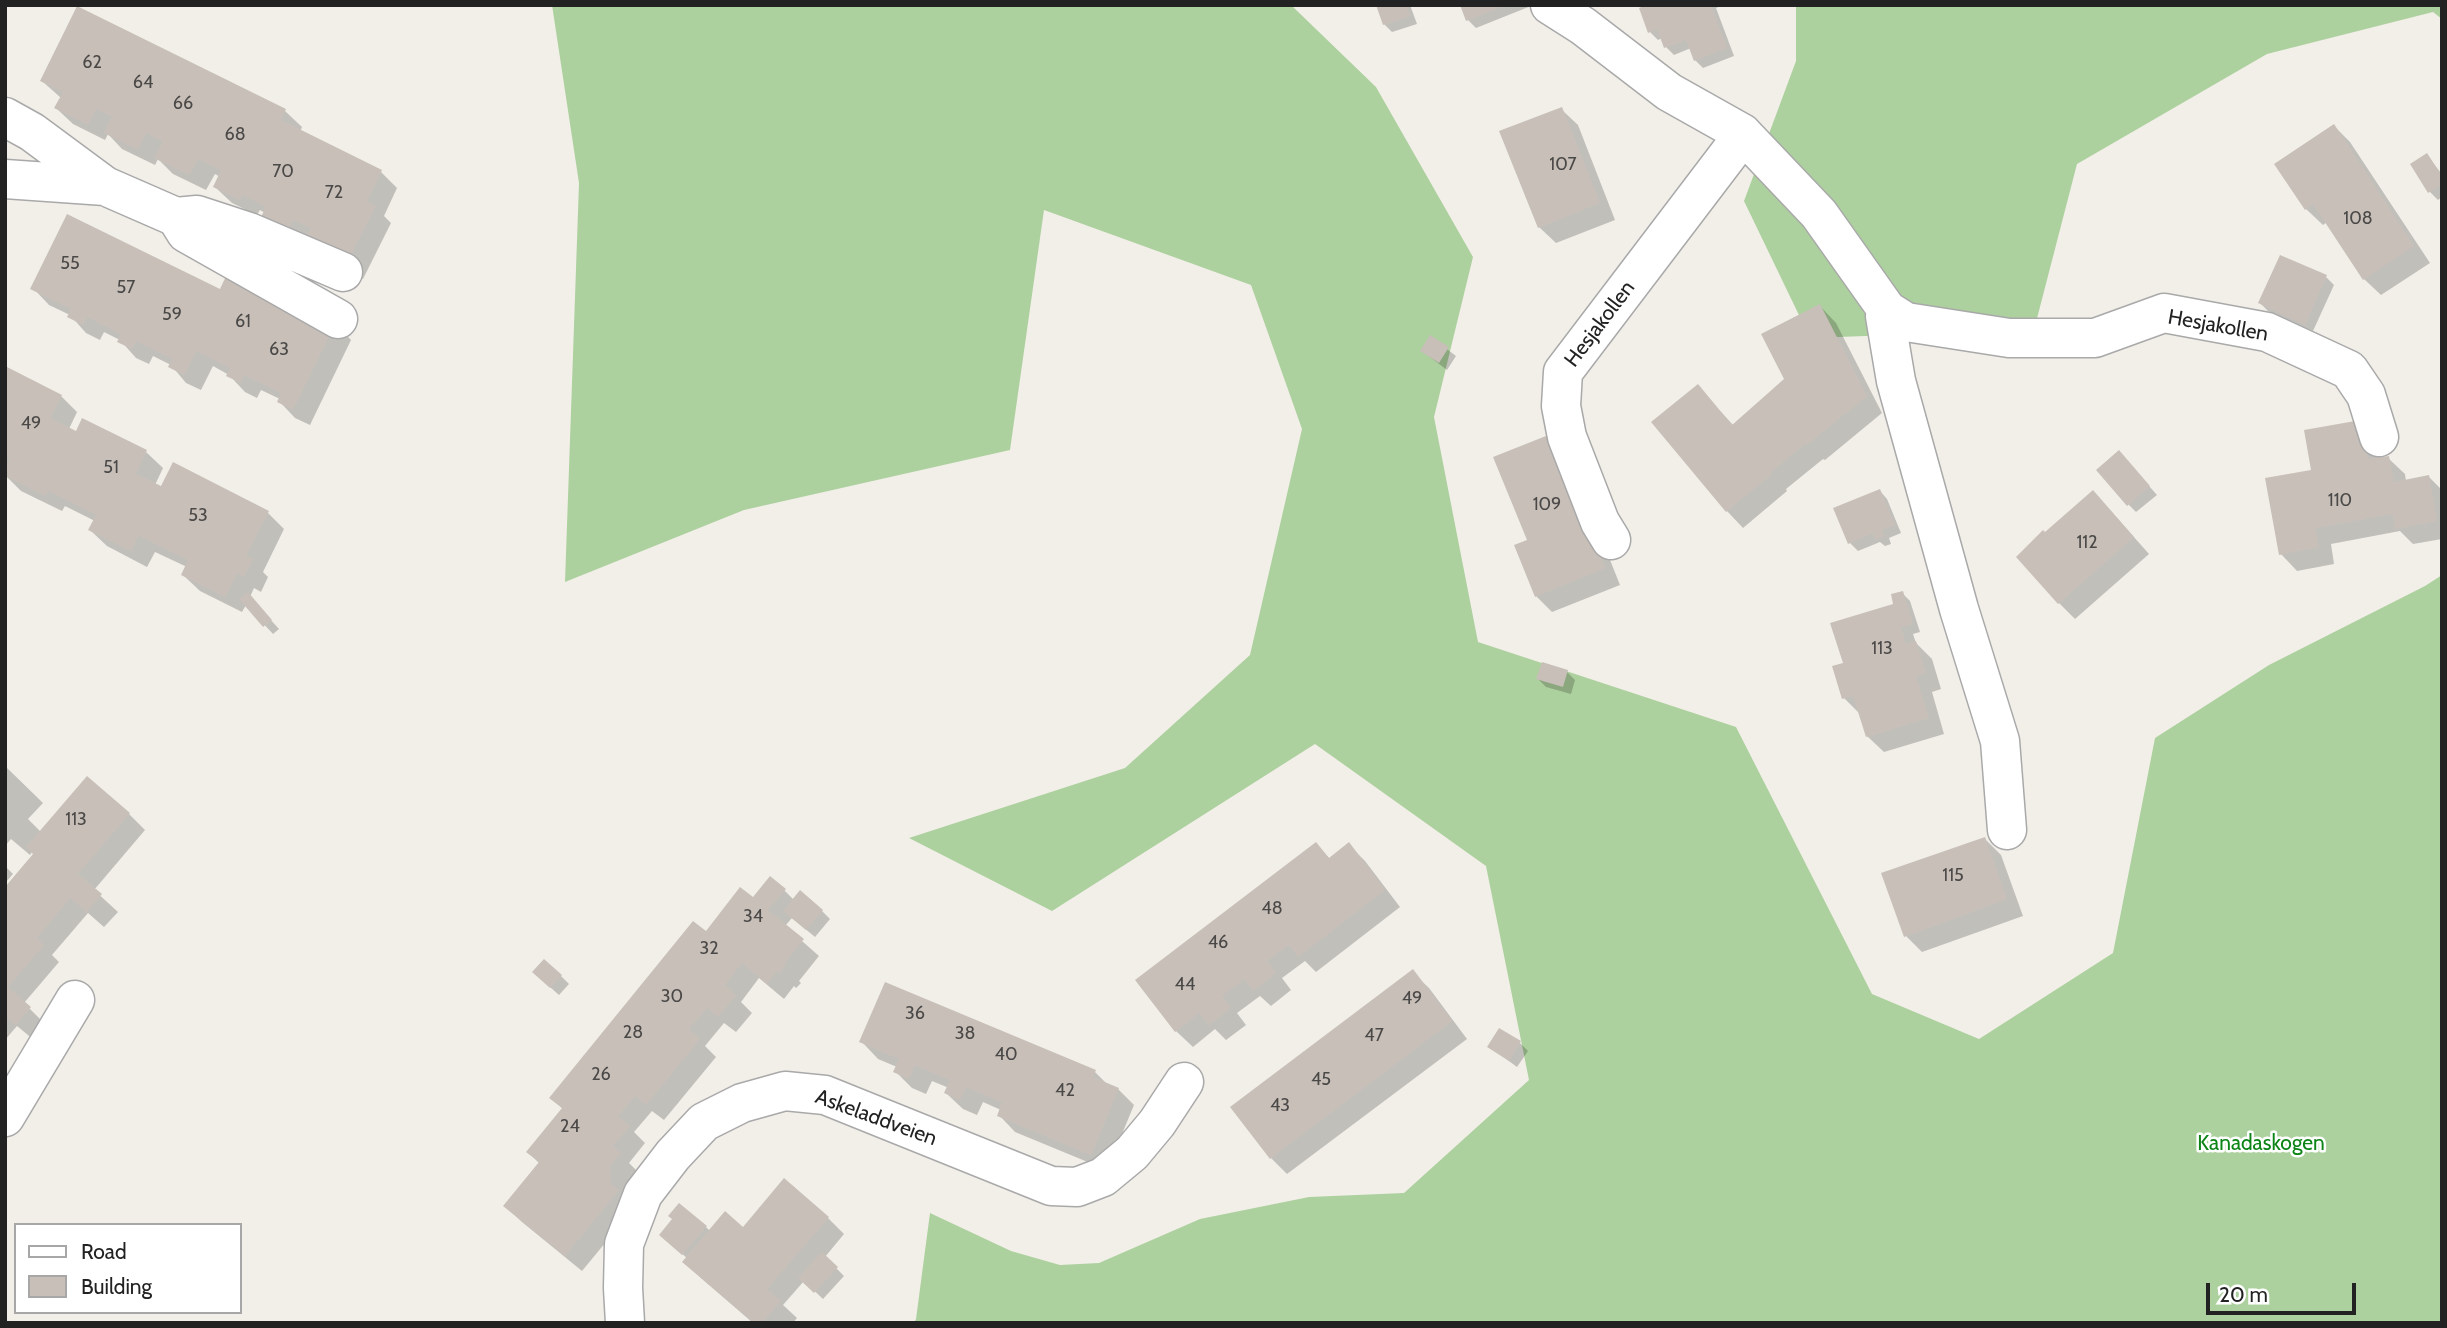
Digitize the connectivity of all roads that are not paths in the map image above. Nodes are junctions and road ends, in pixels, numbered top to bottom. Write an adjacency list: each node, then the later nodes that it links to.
1 (1550, 5): 3 (street)
2 (5, 117): 5 (street)
3 (1742, 133): 8 (street); 11 (street, Hesjakollen)
4 (5, 179): 5 (street)
5 (105, 186): 6 (street)
6 (176, 217): 7 (street); 9 (street)
7 (343, 272)
8 (1887, 310): 10 (street, Hesjakollen); 12 (street)
9 (338, 319)
10 (2379, 437)
11 (1611, 540)
12 (2007, 830)
13 (75, 1000): 15 (street)
14 (1184, 1082): 16 (street, Askeladdveien)
15 (5, 1117)
16 (625, 1323)

